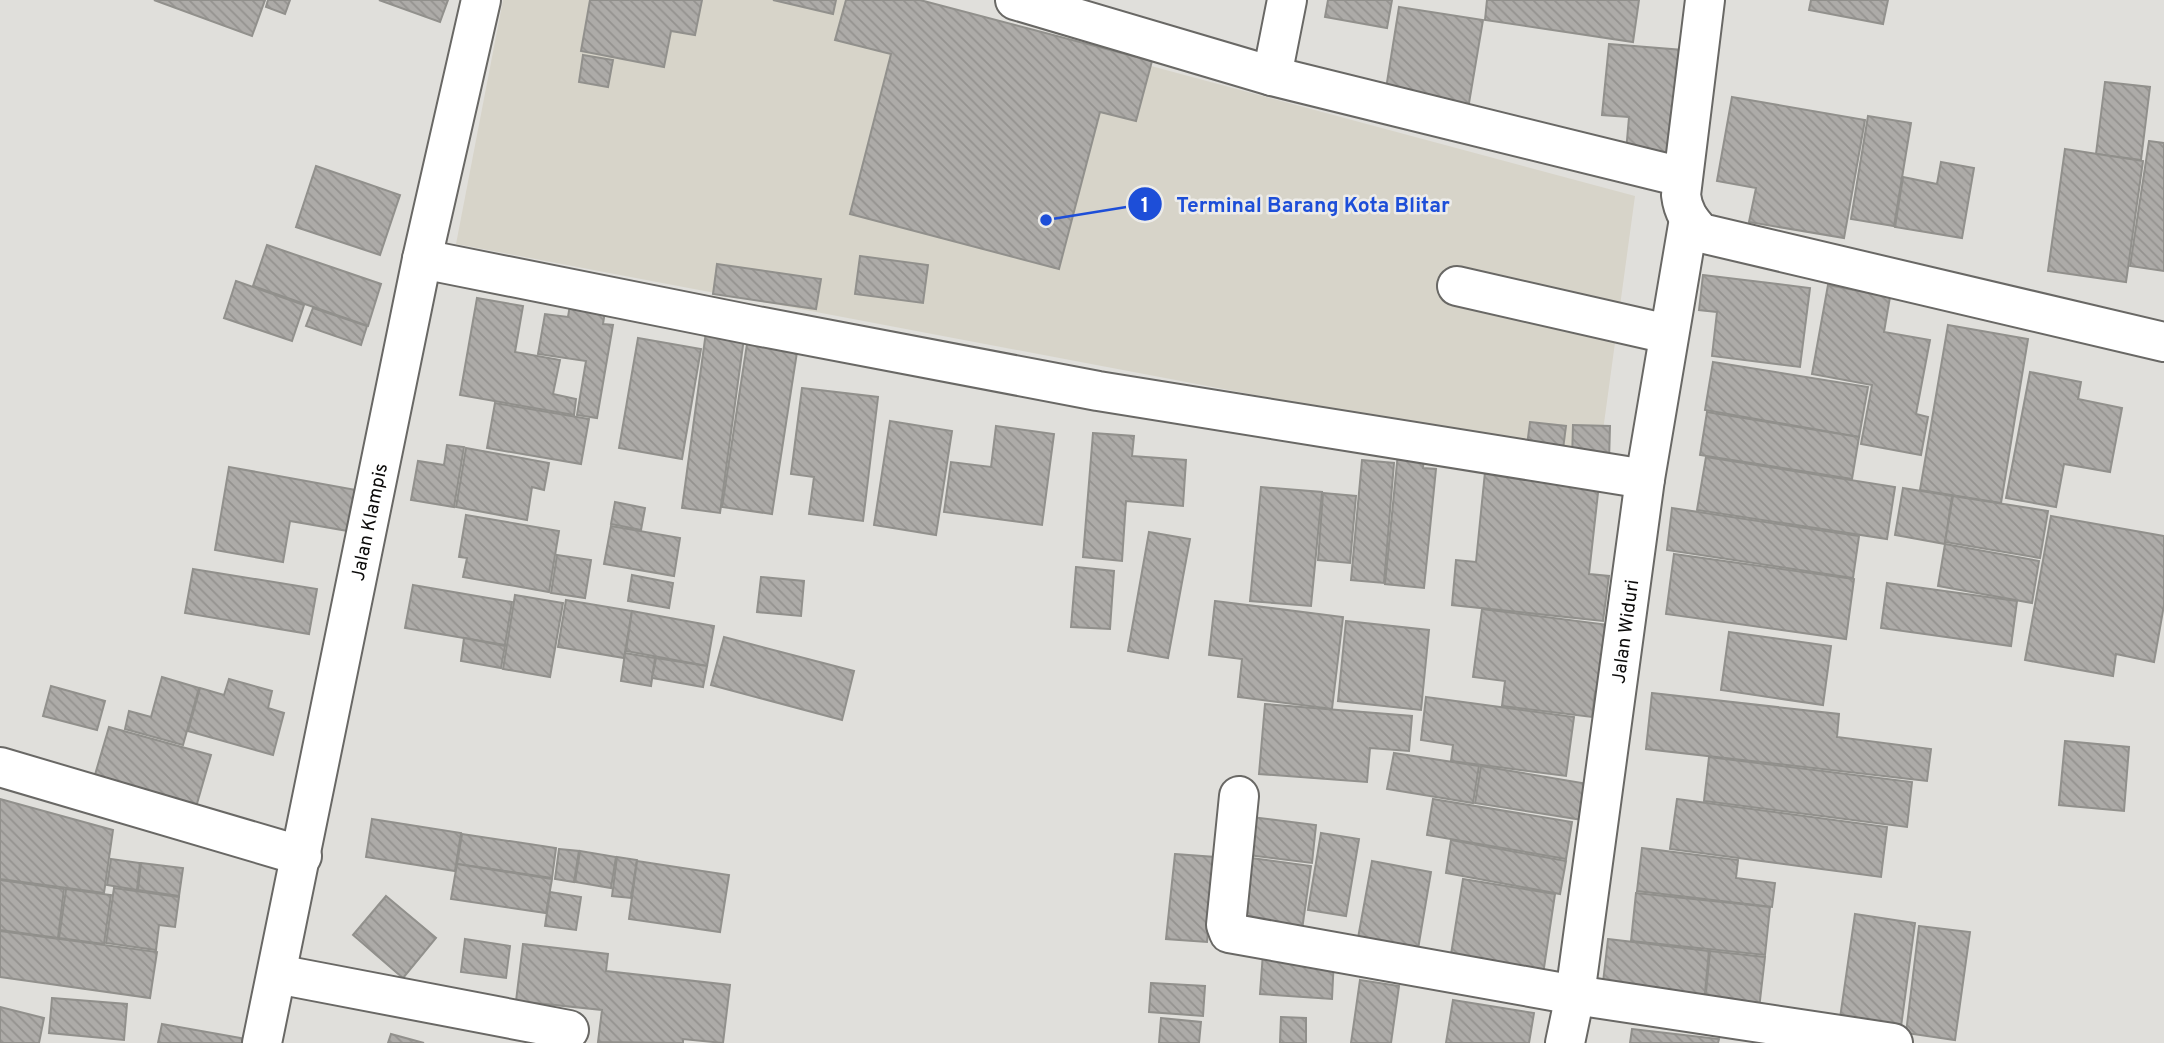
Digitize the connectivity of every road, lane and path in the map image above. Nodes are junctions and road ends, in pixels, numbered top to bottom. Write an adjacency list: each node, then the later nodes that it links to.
1 (481, 0): 8 (street, Jalan Klampis)
2 (1015, 0): 5 (street)
3 (1287, 0): 5 (street)
4 (1705, 0): 6 (street)
5 (1272, 76): 6 (street)
6 (1682, 177): 7 (street)
7 (1689, 219): 10 (street, Jalan Widuri); 11 (street)
8 (422, 259): 12 (street); 15 (street, Jalan Klampis)
9 (1457, 286): 10 (street)
10 (1668, 334): 12 (street, Jalan Widuri)
11 (2164, 342)
12 (1644, 479): 17 (street, Jalan Widuri)
13 (0, 767): 15 (street)
14 (1239, 796): 17 (street)
15 (302, 856): 16 (street, Jalan Klampis)
16 (277, 974): 18 (street); 19 (street, Jalan Klampis)
17 (1575, 995): 20 (street, Jalan Widuri); 21 (street)
18 (569, 1030)
19 (262, 1043)
20 (1565, 1043)
21 (1894, 1043)

